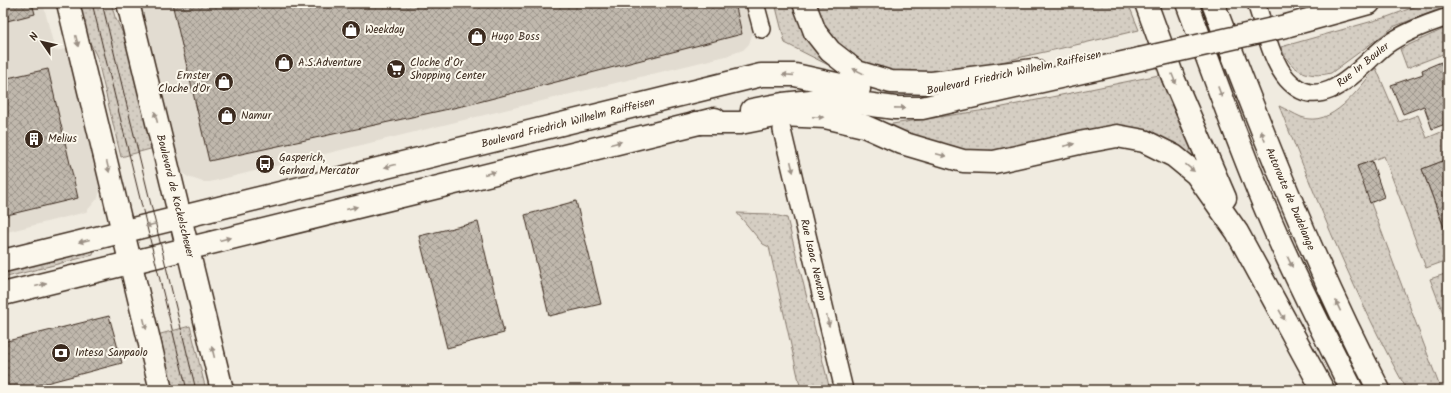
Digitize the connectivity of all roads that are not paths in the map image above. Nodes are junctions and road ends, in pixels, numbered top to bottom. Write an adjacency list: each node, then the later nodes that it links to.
1 (68, 3): 19 (main road, one-way to 19)
2 (128, 3): 18 (main road, Boulevard de Kockelscheuer, one-way to 2)
3 (755, 3): 13 (street)
4 (804, 3): 15 (main road, one-way to 4)
5 (1146, 3): 20 (main road, one-way to 20)
6 (1187, 3): 30 (main road, one-way to 30)
7 (1213, 3): 25 (main road, Autoroute de Dudelange, one-way to 7)
8 (1256, 3): 11 (street, Rue In Bouler)
9 (1315, 3): 12 (main road)
10 (1368, 3): 12 (main road)
11 (1448, 17)
12 (1284, 20): 14 (main road)
13 (762, 29)
14 (1138, 52): 15 (main road, Boulevard Friedrich Wilhelm Raiffeisen); 16 (main road, one-way to 14)
15 (1034, 70): 18 (main road, Boulevard Friedrich Wilhelm Raiffeisen, one-way to 18)
16 (696, 123): 20 (main road, one-way to 20); 21 (main road, one-way to 16)
17 (782, 130): 28 (street, Rue Isaac Newton, one-way to 28)
18 (180, 217): 19 (main road, Boulevard Friedrich Wilhelm Raiffeisen, one-way to 19); 21 (main road, Boulevard de Kockelscheuer)
19 (122, 232): 22 (main road, Boulevard Friedrich Wilhelm Raiffeisen, one-way to 22); 23 (main road)
20 (1237, 232): 29 (main road, one-way to 29)
21 (188, 248): 23 (main road); 27 (main road, Boulevard de Kockelscheuer, one-way to 21)
22 (3, 261)
23 (129, 262): 24 (main road, one-way to 23); 26 (main road, one-way to 26)
24 (3, 294)
25 (1354, 342): 31 (main road, Autoroute de Dudelange); 32 (main road)
26 (161, 390)
27 (222, 390)
28 (844, 390)
29 (1323, 390)
30 (1352, 390)
31 (1379, 390)
32 (1390, 390)

